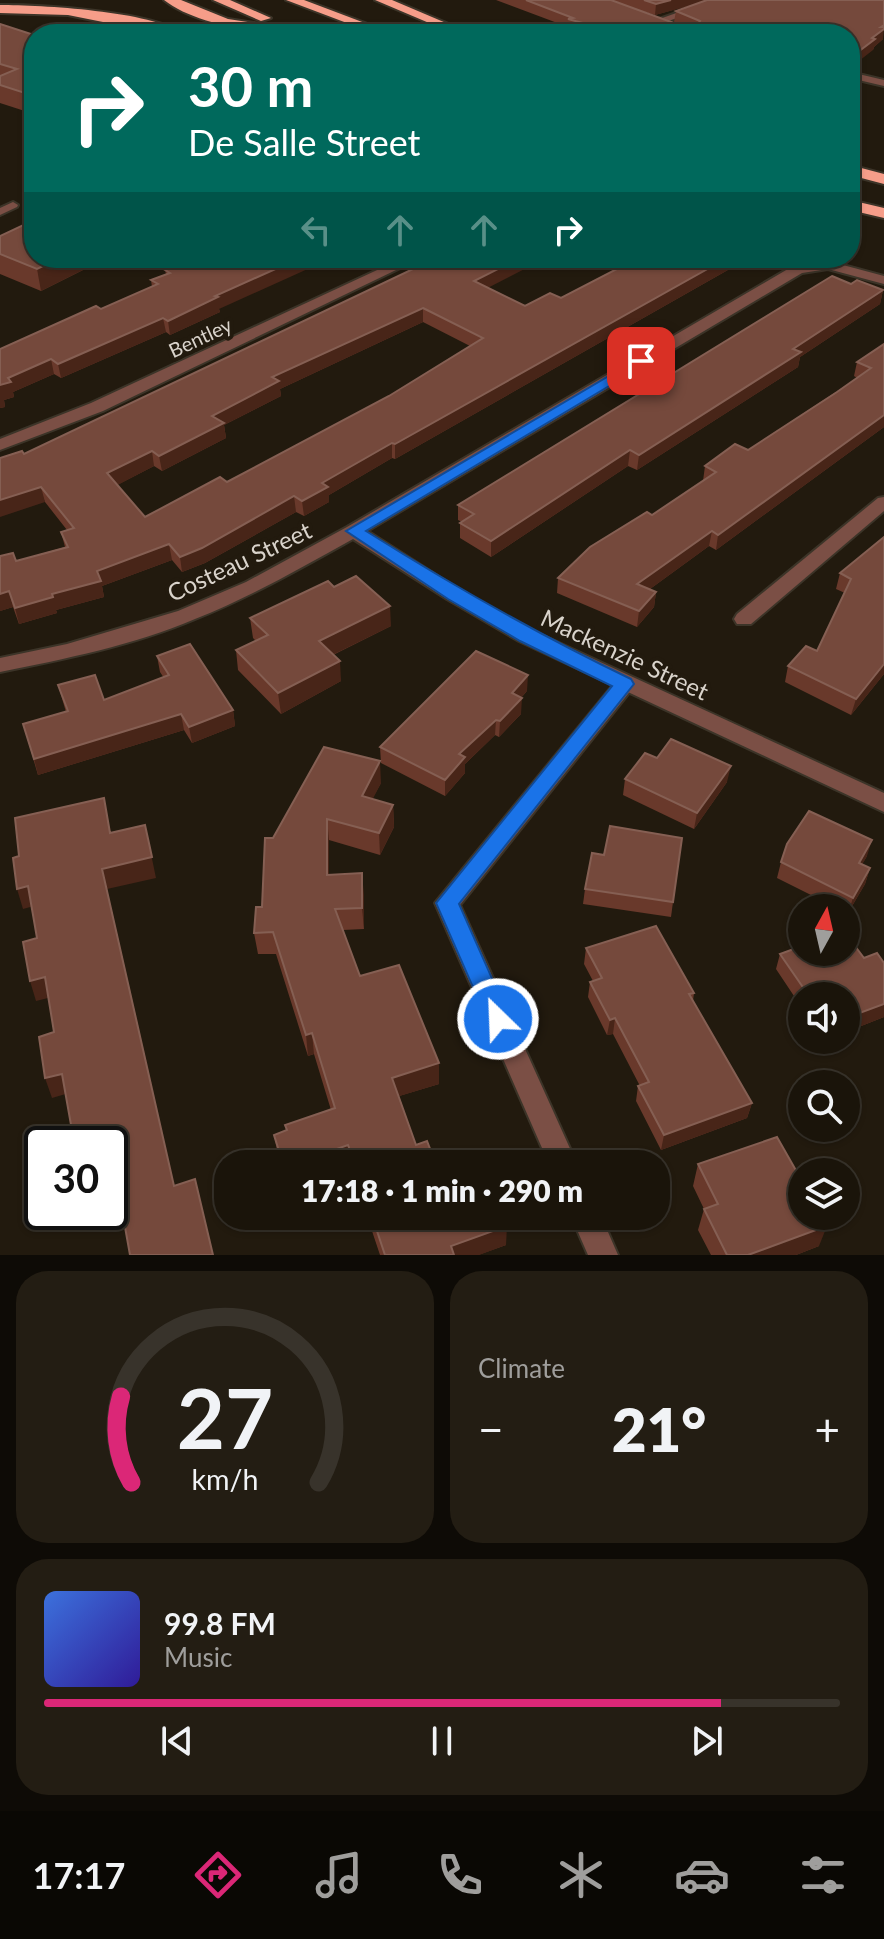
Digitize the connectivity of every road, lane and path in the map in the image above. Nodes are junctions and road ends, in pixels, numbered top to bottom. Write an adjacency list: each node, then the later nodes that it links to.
1 (170, 0): 10 (highway)
2 (219, 0): 11 (highway)
3 (292, 0): 12 (highway)
4 (381, 0): 13 (highway)
5 (723, 0): 8 (street)
6 (0, 9): 9 (highway)
7 (643, 18): 8 (street)
8 (656, 22): 14 (street)
9 (138, 24)
10 (238, 24)
11 (278, 24)
12 (360, 24)
13 (441, 24)
14 (662, 24)
15 (860, 77): 16 (street)
16 (883, 81)
17 (860, 173): 18 (highway)
18 (884, 179)
19 (13, 205): 21 (lane)
20 (860, 207): 22 (highway)
21 (0, 212)
22 (884, 213)
23 (393, 268): 27 (street, Bentley)
24 (802, 268): 29 (street, Costeau Street)
25 (839, 268): 26 (street, Costeau Street)
26 (884, 280)
27 (0, 445)
28 (884, 502): 30 (street)
29 (354, 531): 31 (street, Costeau Street); 32 (street, Mackenzie Street)
30 (744, 619)
31 (0, 665)
32 (625, 684): 33 (street, Mackenzie Street); 34 (street)
33 (884, 803)
34 (557, 1150)
35 (592, 1230): 36 (street)
36 (603, 1255)

